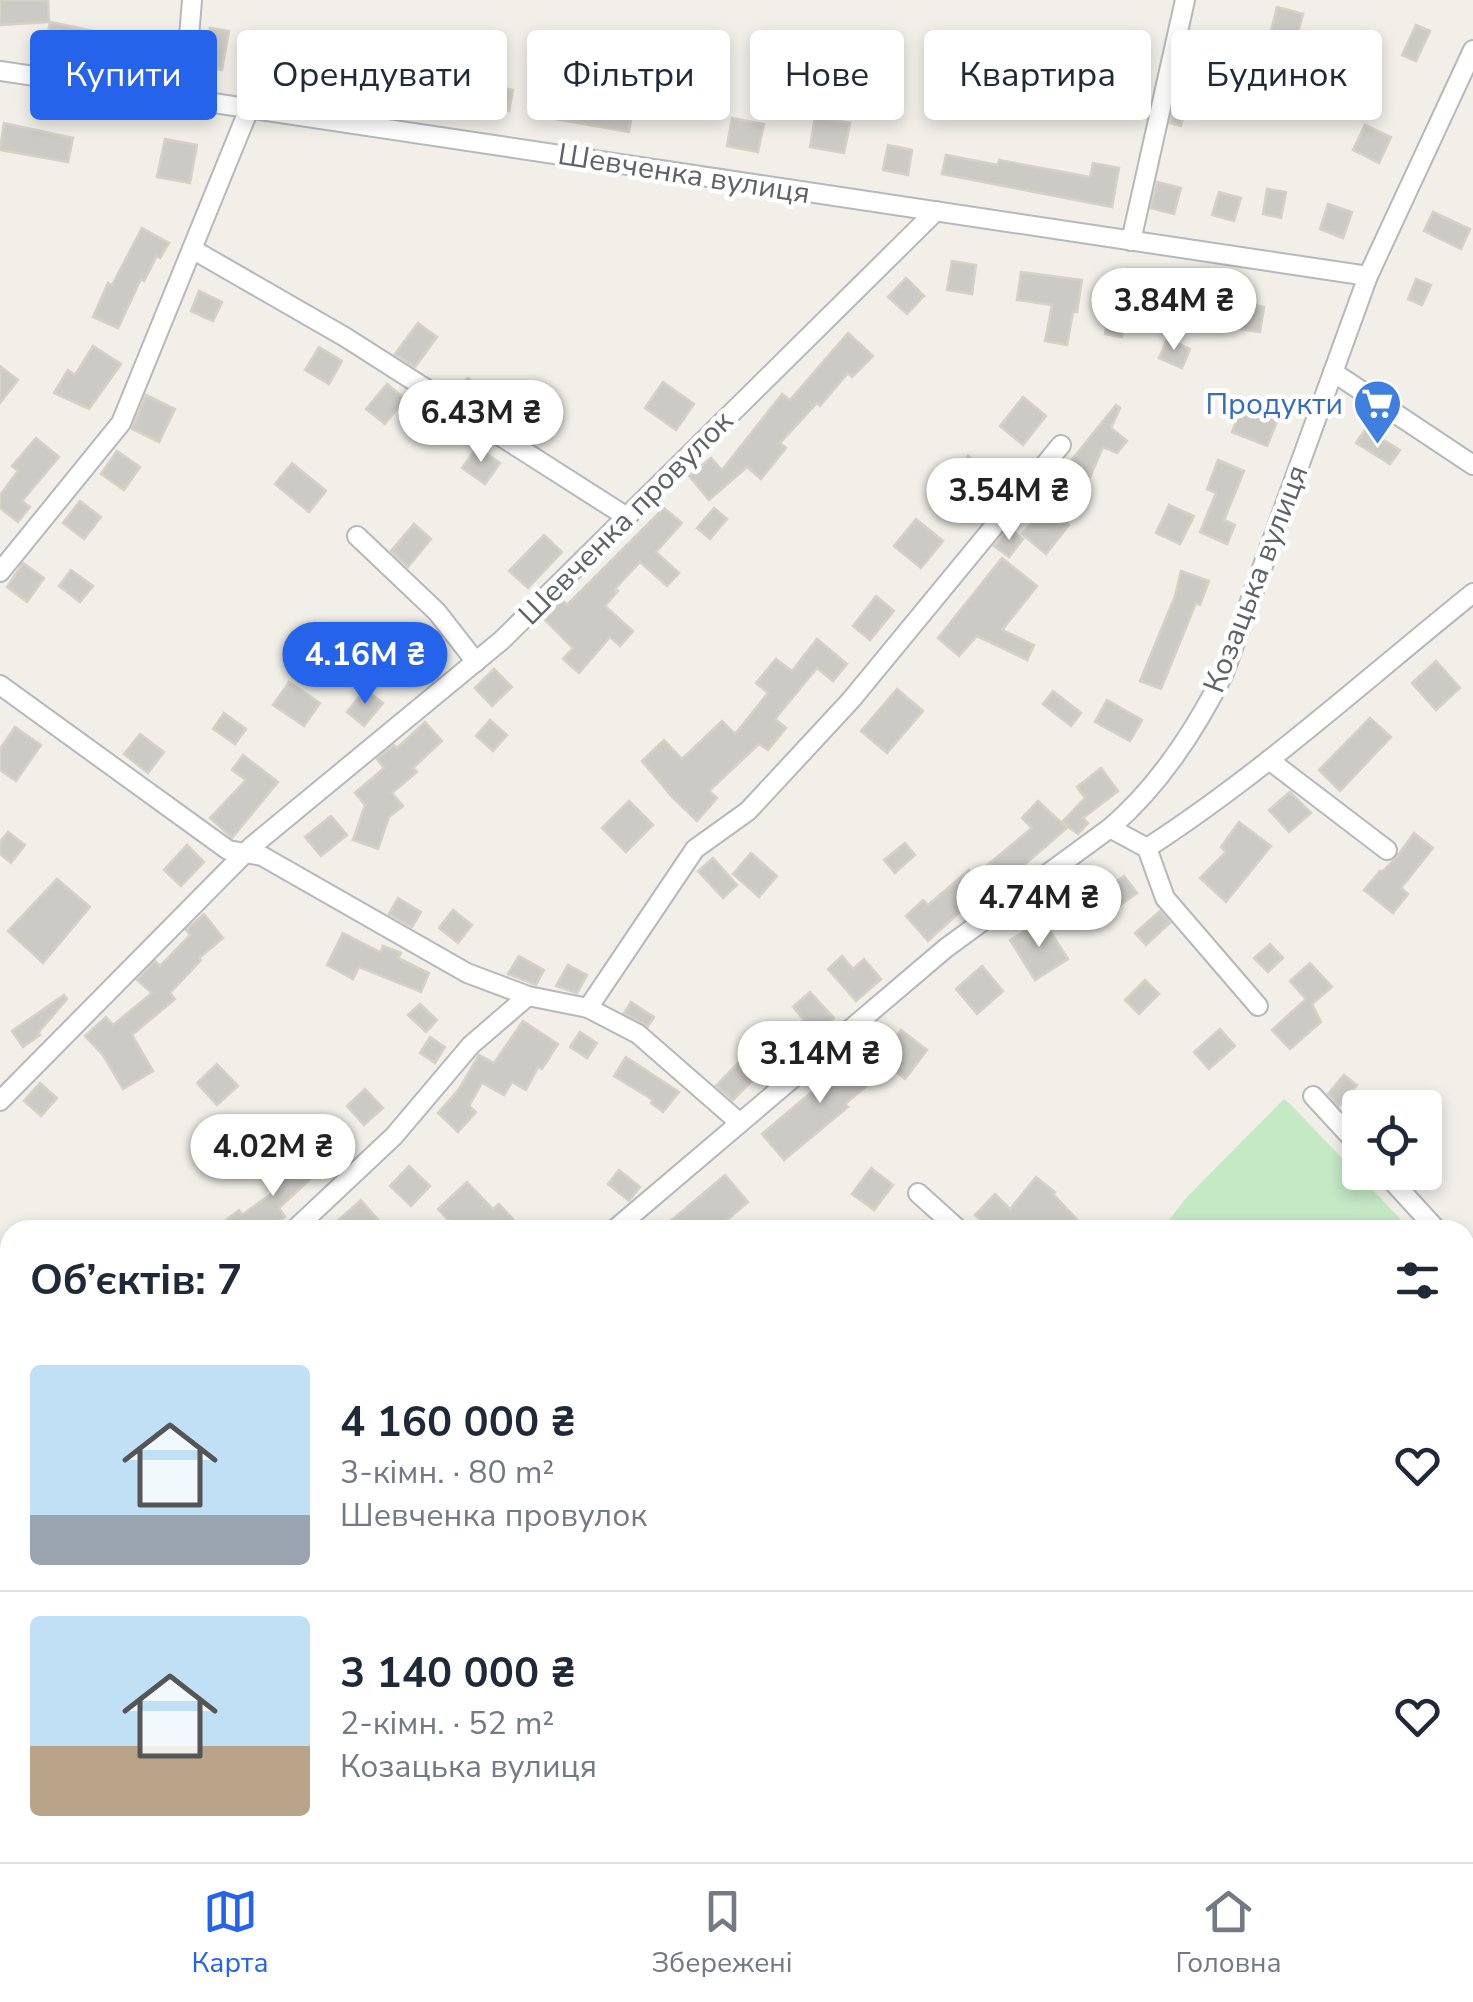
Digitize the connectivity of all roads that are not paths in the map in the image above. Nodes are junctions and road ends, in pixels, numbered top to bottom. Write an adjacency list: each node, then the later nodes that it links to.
1 (192, 0): 3 (street)
2 (1185, 0): 10 (street)
3 (190, 30)
4 (1473, 50): 12 (street, Козацька вулиця)
5 (0, 72): 6 (street, Шевченка вулиця)
6 (30, 76)
7 (245, 120): 11 (street)
8 (322, 120): 9 (street, Шевченка вулиця)
9 (936, 212): 10 (street, Шевченка вулиця); 16 (street, Шевченка провулок)
10 (1132, 241): 12 (street, Шевченка вулиця)
11 (192, 249): 16 (street); 18 (street)
12 (1368, 276): 13 (street, Козацька вулиця)
13 (1333, 372): 15 (street); 23 (street, Козацька вулиця)
14 (1061, 445): 29 (street)
15 (1473, 465)
16 (627, 517): 20 (street, Шевченка провулок)
17 (356, 536): 20 (street)
18 (0, 572)
19 (1473, 592): 22 (street)
20 (476, 662): 26 (street, Шевченка провулок)
21 (0, 686): 26 (street)
22 (1269, 760): 24 (street); 25 (street)
23 (1110, 828): 24 (street); 32 (street, Козацька вулиця)
24 (1146, 848): 28 (street)
25 (1386, 850)
26 (245, 853): 27 (street); 31 (street, Шевченка провулок)
27 (528, 996): 29 (street); 36 (street)
28 (1258, 1006)
29 (588, 1008): 32 (street)
30 (1313, 1096): 33 (street)
31 (0, 1101)
32 (740, 1124): 37 (street, Козацька вулиця)
33 (1342, 1127)
34 (1400, 1190): 39 (street)
35 (918, 1193): 38 (street)
36 (305, 1220)
37 (626, 1220)
38 (949, 1220)
39 (1428, 1220)

